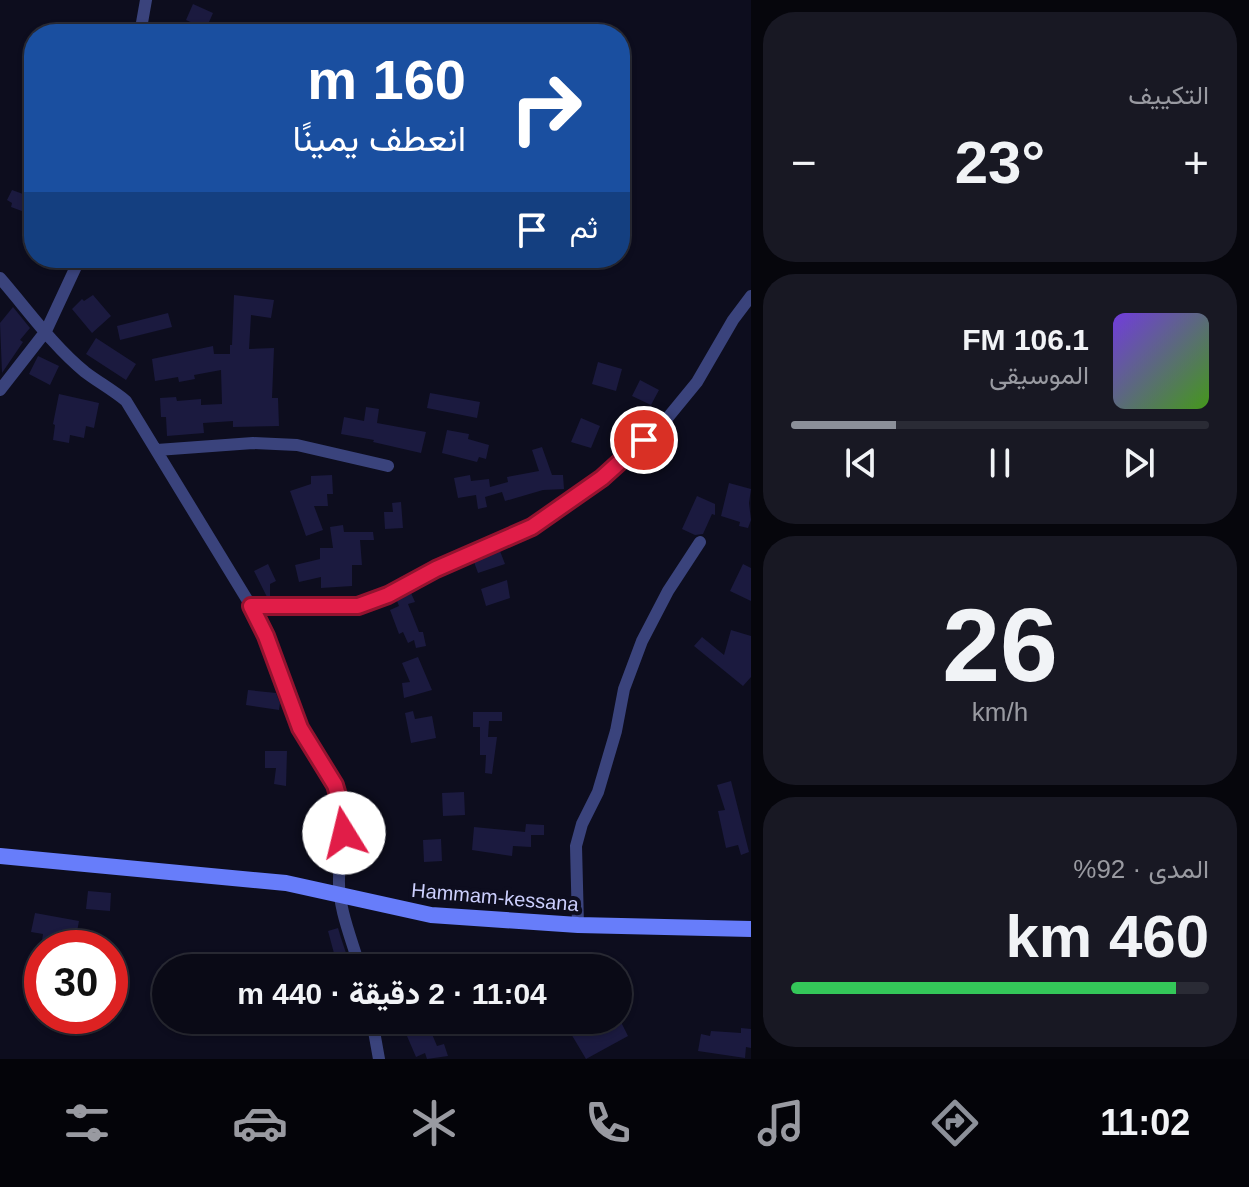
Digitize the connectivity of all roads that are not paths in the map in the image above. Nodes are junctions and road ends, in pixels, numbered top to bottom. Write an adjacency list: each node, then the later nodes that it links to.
1 (146, 0): 2 (street)
2 (142, 24)
3 (75, 268): 6 (street)
4 (0, 278): 6 (street)
5 (751, 296): 11 (street)
6 (46, 331): 7 (street); 8 (street)
7 (0, 390)
8 (157, 450): 9 (street); 11 (street)
9 (388, 466)
10 (700, 542): 14 (street)
11 (251, 606): 13 (street)
12 (0, 856): 13 (street, Hammam-kessana)
13 (340, 894): 14 (street, Hammam-kessana); 16 (street)
14 (578, 925): 15 (street, Hammam-kessana)
15 (751, 929)
16 (356, 954)
17 (375, 1034): 18 (street)
18 (379, 1059)

